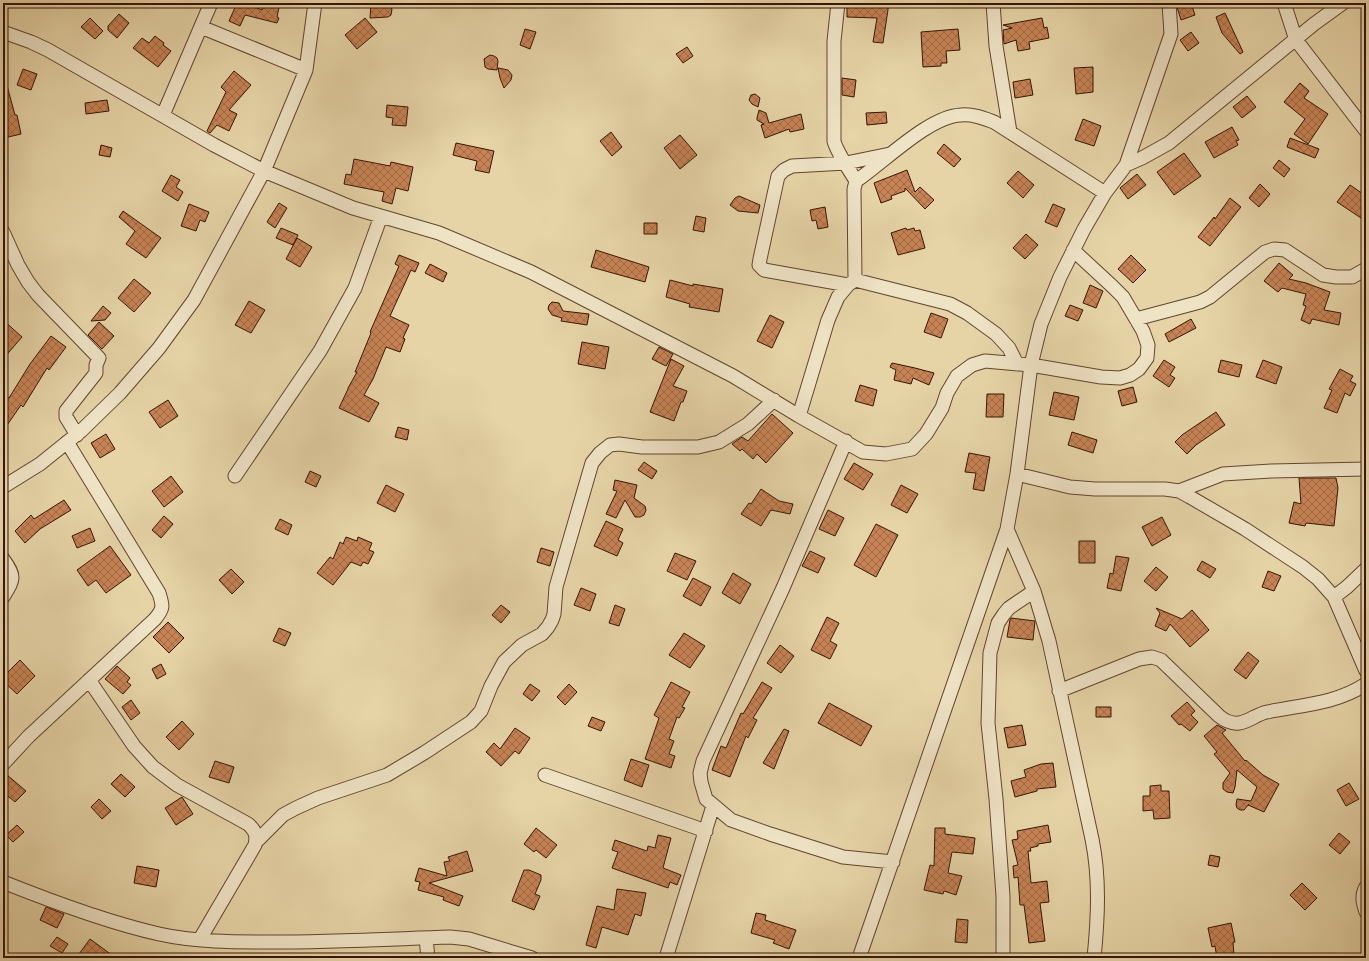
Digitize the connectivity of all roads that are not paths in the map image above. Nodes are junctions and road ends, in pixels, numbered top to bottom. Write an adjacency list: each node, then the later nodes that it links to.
1 (211, 3): 8 (street)
2 (315, 3): 11 (street)
3 (838, 3): 16 (street)
4 (993, 3): 14 (street)
5 (1170, 3): 17 (street)
6 (1284, 3): 10 (street)
7 (1343, 3): 10 (street)
8 (201, 27): 11 (street); 12 (street)
9 (3, 32): 12 (street)
10 (1296, 40): 13 (street); 17 (street)
11 (306, 70): 18 (street)
12 (164, 115): 18 (street)
13 (1366, 131)
14 (1010, 132): 15 (street); 20 (street)
15 (891, 153): 16 (street); 19 (street)
16 (846, 163): 19 (street); 25 (street)
17 (1126, 165): 20 (street)
18 (264, 171): 21 (street); 31 (street)
19 (856, 181): 25 (street)
20 (1105, 193): 23 (street)
21 (380, 216): 29 (street); 35 (street)
22 (3, 232): 31 (street)
23 (1073, 250): 26 (street); 28 (street)
24 (1366, 270): 26 (street)
25 (851, 282): 27 (street); 30 (street)
26 (1136, 319): 28 (street)
27 (1017, 364): 28 (street); 32 (street)
28 (1031, 365): 34 (street)
29 (774, 400): 30 (street); 52 (street)
30 (799, 416): 32 (street)
31 (72, 438): 36 (street); 45 (street)
32 (846, 441): 50 (street)
33 (1366, 469): 37 (street)
34 (1017, 474): 37 (street); 38 (street)
35 (235, 476)
36 (3, 487)
37 (1179, 492): 43 (street)
38 (1007, 529): 41 (street); 53 (street)
39 (3, 559): 42 (street)
40 (1366, 569): 43 (street)
41 (1034, 591): 47 (street); 63 (street)
42 (3, 597)
43 (1334, 597): 44 (street)
44 (1366, 671)
45 (89, 680): 48 (street); 52 (street)
46 (1366, 684): 47 (street)
47 (1060, 691): 64 (street)
48 (3, 764)
49 (545, 775): 51 (street)
50 (713, 806): 51 (street); 53 (street)
51 (706, 831): 61 (street)
52 (256, 842): 58 (street)
53 (893, 862): 62 (street)
54 (3, 882): 58 (street)
55 (1366, 887): 56 (street)
56 (1366, 912)
57 (426, 938): 58 (street); 59 (street); 60 (street)
58 (200, 940)
59 (428, 958)
60 (532, 958)
61 (666, 958)
62 (859, 958)
63 (1003, 958)
64 (1094, 958)

